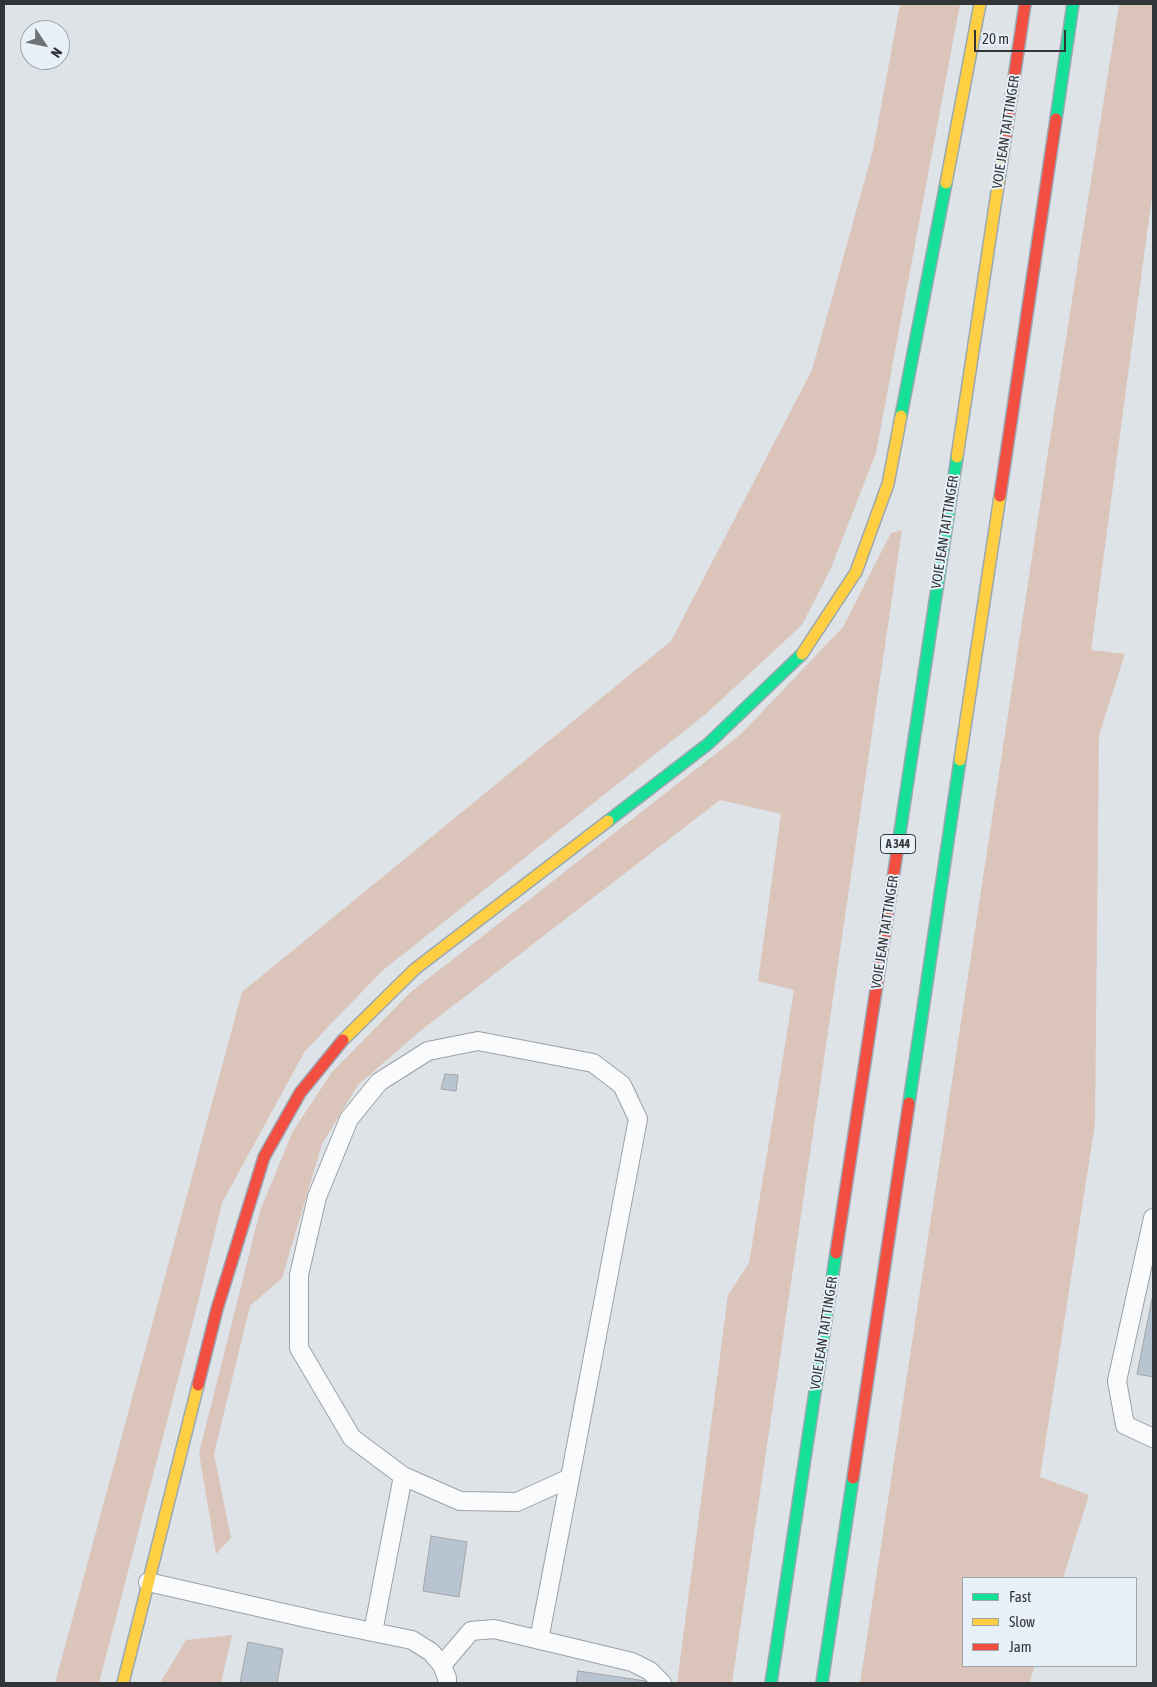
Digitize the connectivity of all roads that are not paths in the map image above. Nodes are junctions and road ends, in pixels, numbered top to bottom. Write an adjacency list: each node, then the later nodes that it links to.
1 (980, 4): 8 (highway)
2 (1025, 4): 15 (highway, VOIE JEAN TAITTINGER / A 344)
3 (1073, 4): 16 (highway)
4 (1153, 1218): 5 (lane)
5 (1153, 1438)
6 (403, 1476): 7 (lane); 7 (lane); 9 (lane)
7 (570, 1478): 10 (lane)
8 (148, 1582): 9 (lane); 12 (highway)
9 (373, 1632): 11 (lane)
10 (539, 1640): 11 (lane); 14 (lane)
11 (442, 1665): 13 (lane)
12 (123, 1683)
13 (446, 1683)
14 (662, 1683)
15 (771, 1683)
16 (822, 1683)

